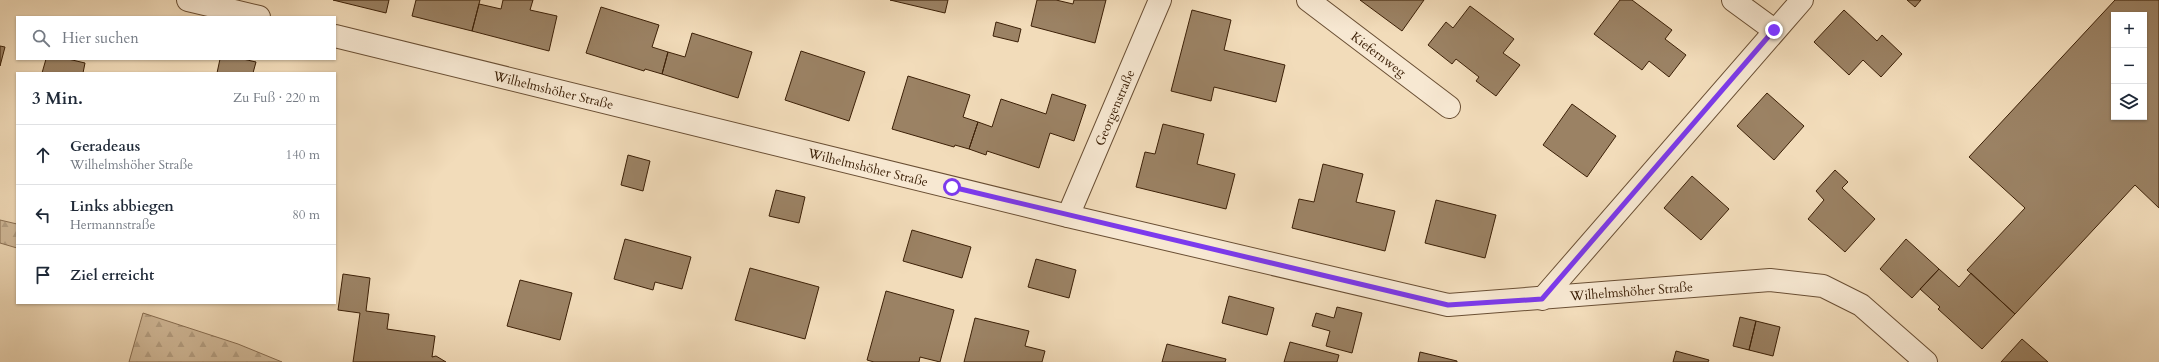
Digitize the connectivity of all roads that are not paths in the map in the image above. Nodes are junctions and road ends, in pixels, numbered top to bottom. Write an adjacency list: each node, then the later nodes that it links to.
1 (188, 0): 6 (street)
2 (1160, 0): 11 (street, Georgenstraße)
3 (1308, 0): 10 (street, Kiefernweg)
4 (1733, 0): 8 (street)
5 (1802, 0): 8 (street)
6 (214, 3): 7 (street)
7 (256, 16)
8 (1774, 30): 12 (street)
9 (336, 36): 11 (street, Wilhelmshöher Straße)
10 (1449, 107)
11 (1068, 216): 12 (street, Wilhelmshöher Straße)
12 (1542, 299): 13 (street, Wilhelmshöher Straße)
13 (1926, 362)

